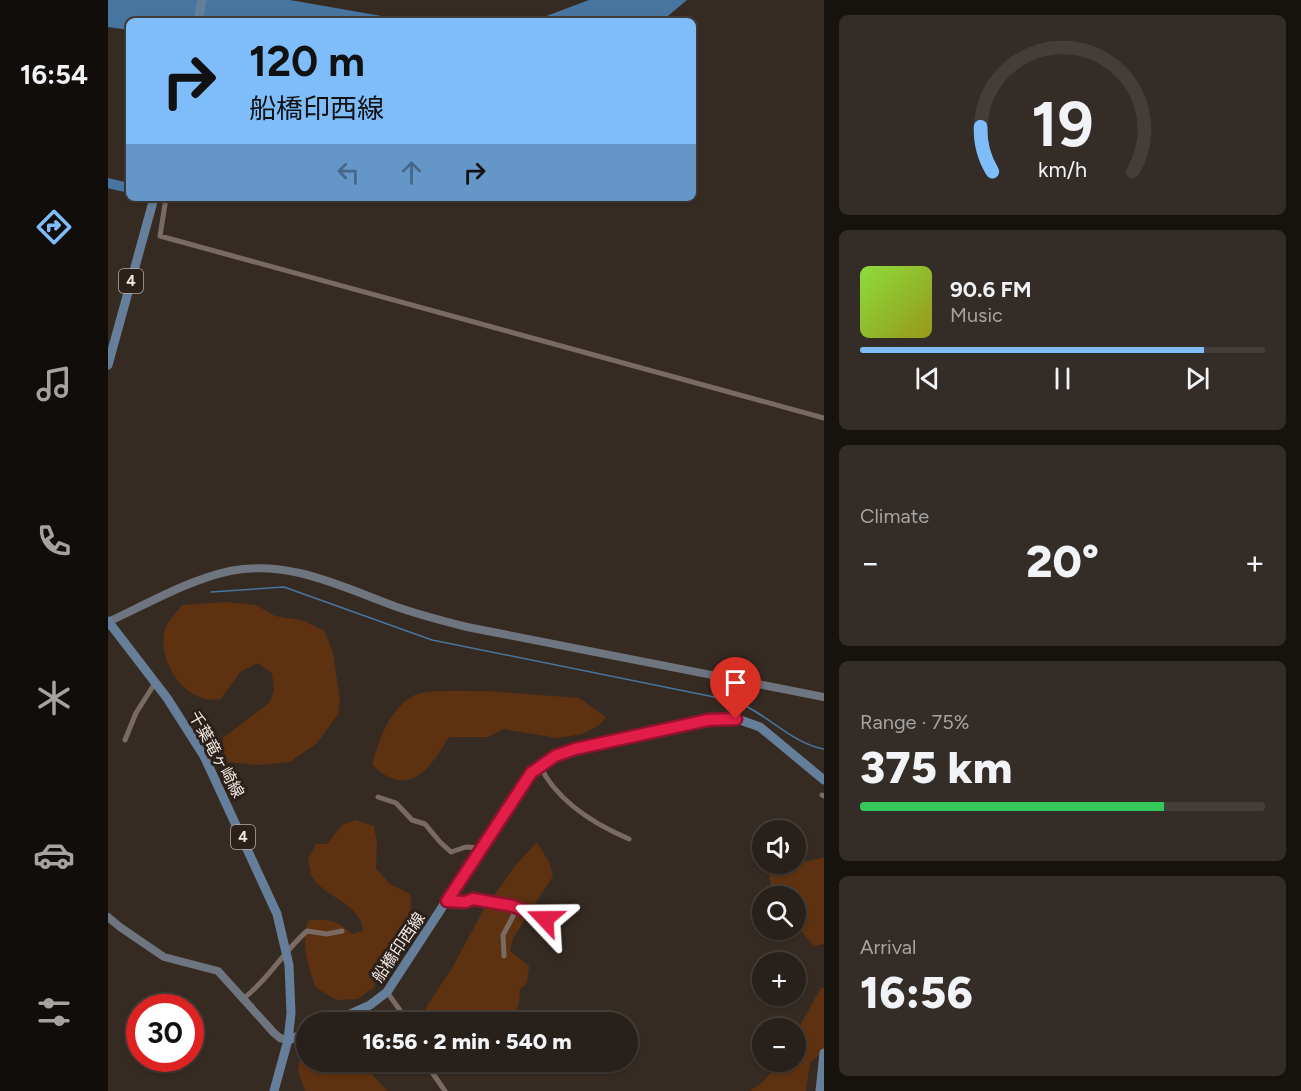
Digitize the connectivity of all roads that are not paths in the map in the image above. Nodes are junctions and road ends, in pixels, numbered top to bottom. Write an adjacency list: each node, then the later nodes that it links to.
1 (202, 0): 2 (main road)
2 (199, 18)
3 (153, 201): 5 (main road, 4)
4 (166, 201): 6 (street)
5 (108, 365)
6 (824, 418)
7 (108, 621): 8 (main road, 千葉竜ヶ崎線 / 4); 9 (street)
8 (155, 683): 10 (street); 21 (main road, 千葉竜ヶ崎線 / 4)
9 (824, 697)
10 (125, 740)
11 (540, 766): 12 (main road, 船橋印西線); 14 (street); 15 (main road, 船橋印西線)
12 (824, 780)
13 (378, 797): 15 (street)
14 (629, 839)
15 (482, 848): 16 (main road, 船橋印西線)
16 (447, 901): 17 (street); 23 (main road, 船橋印西線)
17 (518, 908): 19 (street); 22 (street)
18 (108, 917): 24 (street)
19 (555, 925)
20 (342, 931): 21 (street)
21 (287, 949): 24 (street); 28 (main road, 千葉竜ヶ崎線 / 4)
22 (504, 956)
23 (387, 992): 25 (main road, 船橋印西線); 26 (street)
24 (244, 998): 28 (street)
25 (354, 1012)
26 (401, 1012)
27 (296, 1037): 28 (main road)
28 (288, 1040): 31 (main road, 千葉竜ヶ崎線 / 4)
29 (824, 1053): 33 (main road)
30 (432, 1072): 32 (street)
31 (274, 1091)
32 (445, 1091)
33 (820, 1091)

